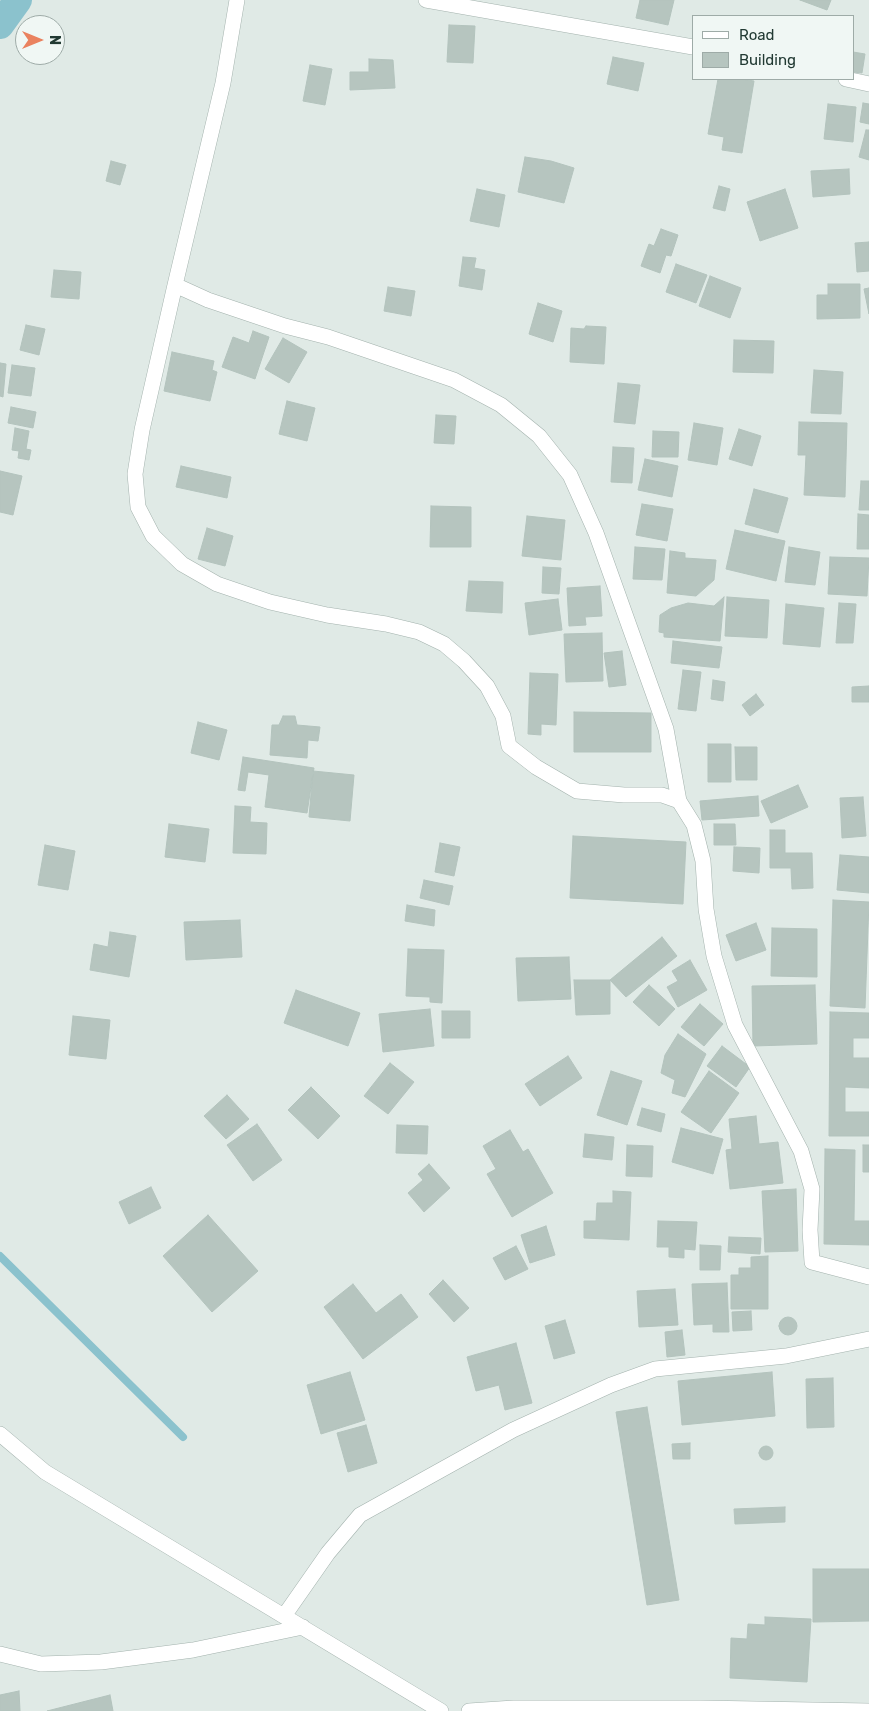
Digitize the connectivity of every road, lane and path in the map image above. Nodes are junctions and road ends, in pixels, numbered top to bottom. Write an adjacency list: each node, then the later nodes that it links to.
1 (237, 0): 6 (street)
2 (426, 0): 3 (street)
3 (692, 47)
4 (851, 80): 5 (street)
5 (869, 84)
6 (174, 285): 7 (street); 7 (street)
7 (679, 801): 8 (street)
8 (869, 1277)
9 (869, 1338): 11 (street)
10 (0, 1434): 11 (street)
11 (284, 1616): 12 (street)
12 (303, 1627): 13 (street); 15 (street)
13 (0, 1654)
14 (675, 1710): 16 (street); 17 (street)
15 (441, 1711)
16 (469, 1711)
17 (869, 1711)

